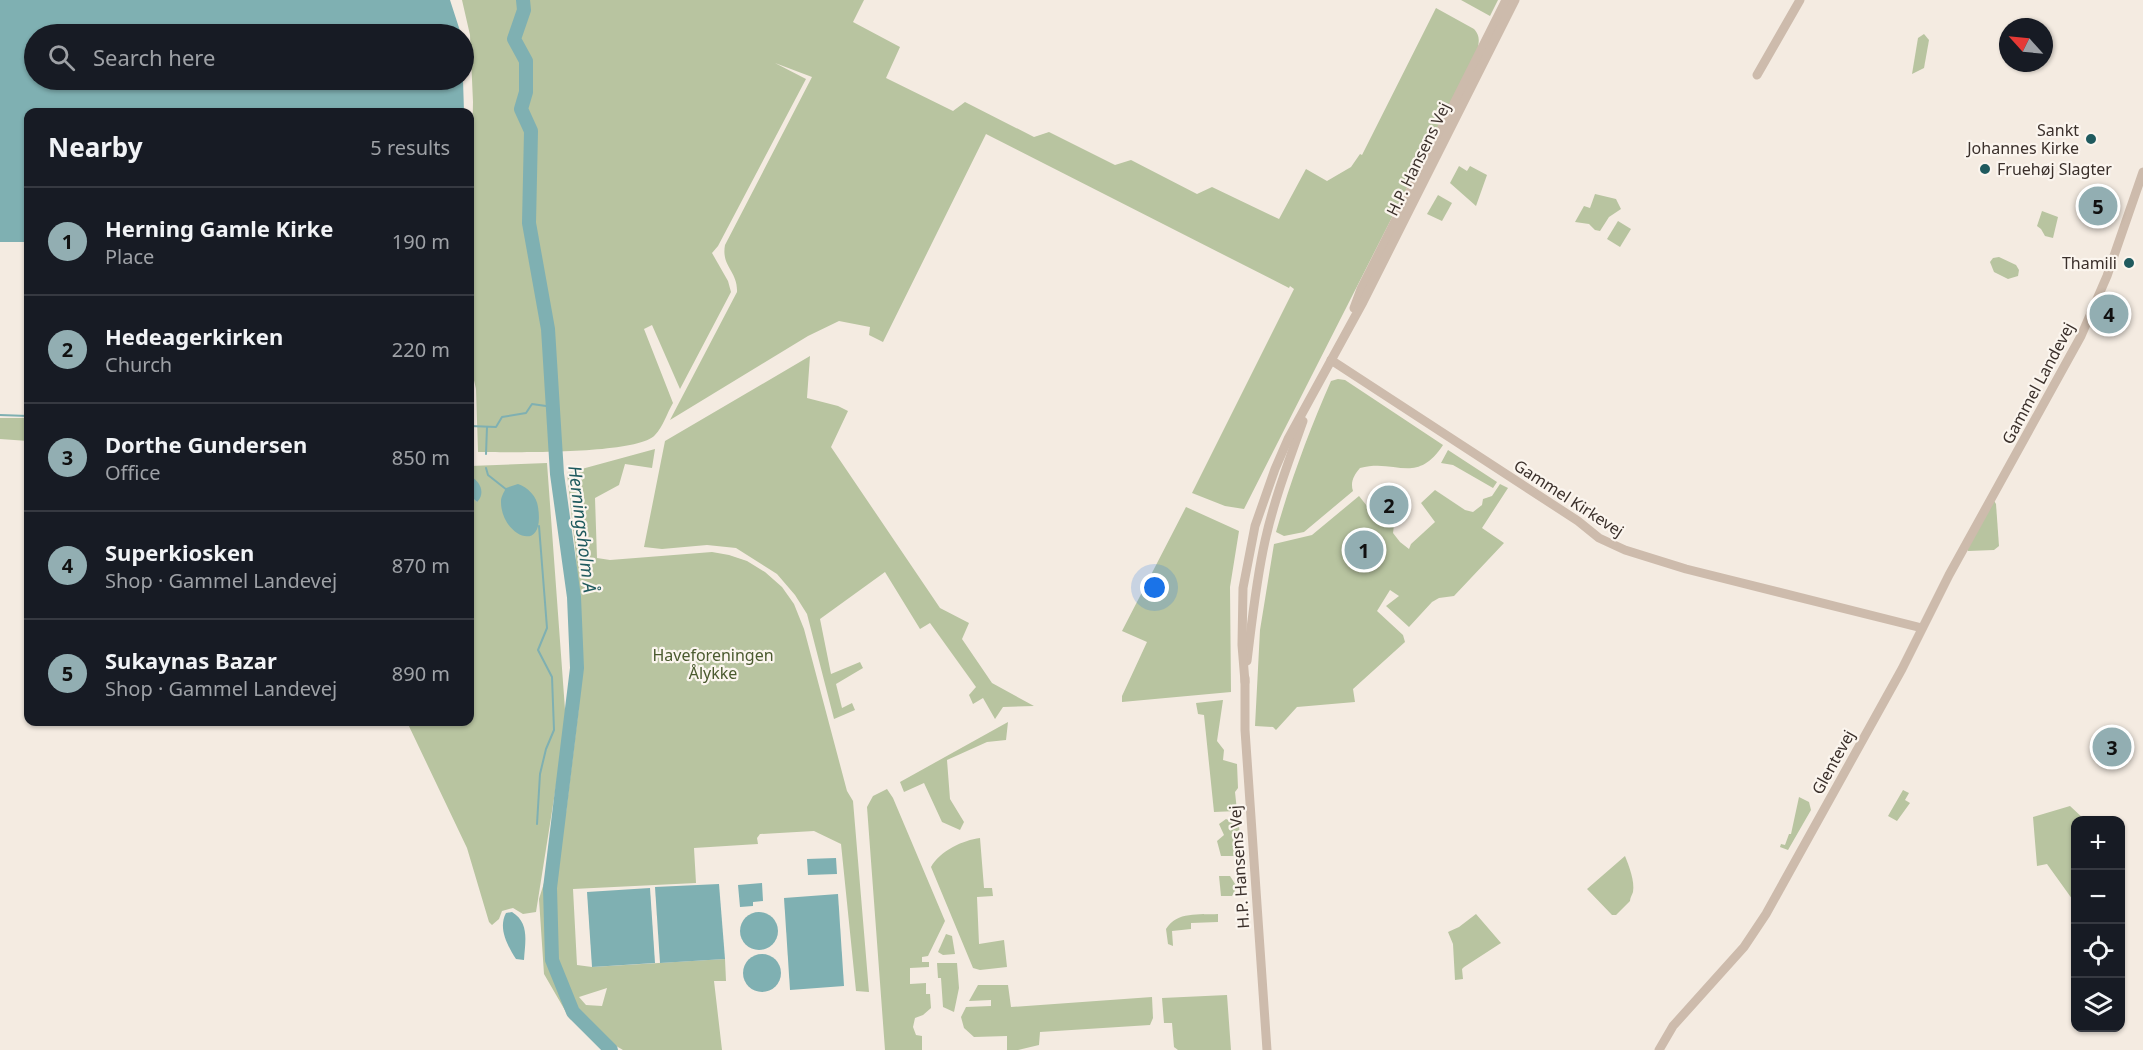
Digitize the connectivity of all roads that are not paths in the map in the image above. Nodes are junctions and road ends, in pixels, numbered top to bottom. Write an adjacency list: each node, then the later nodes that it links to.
1 (1506, 0): 4 (street, H.P. Hansens Vej)
2 (1515, 0): 4 (street, H.P. Hansens Vej)
3 (1800, 0): 5 (street)
4 (1495, 30): 7 (street, H.P. Hansens Vej)
5 (1756, 75)
6 (2143, 172): 8 (street, Gammel Landevej)
7 (1331, 360): 9 (street, Gammel Kirkevej); 10 (street, H.P. Hansens Vej)
8 (2006, 472): 9 (street, Glentevej)
9 (1922, 628): 11 (street, Glentevej)
10 (1267, 1050)
11 (1659, 1050)

